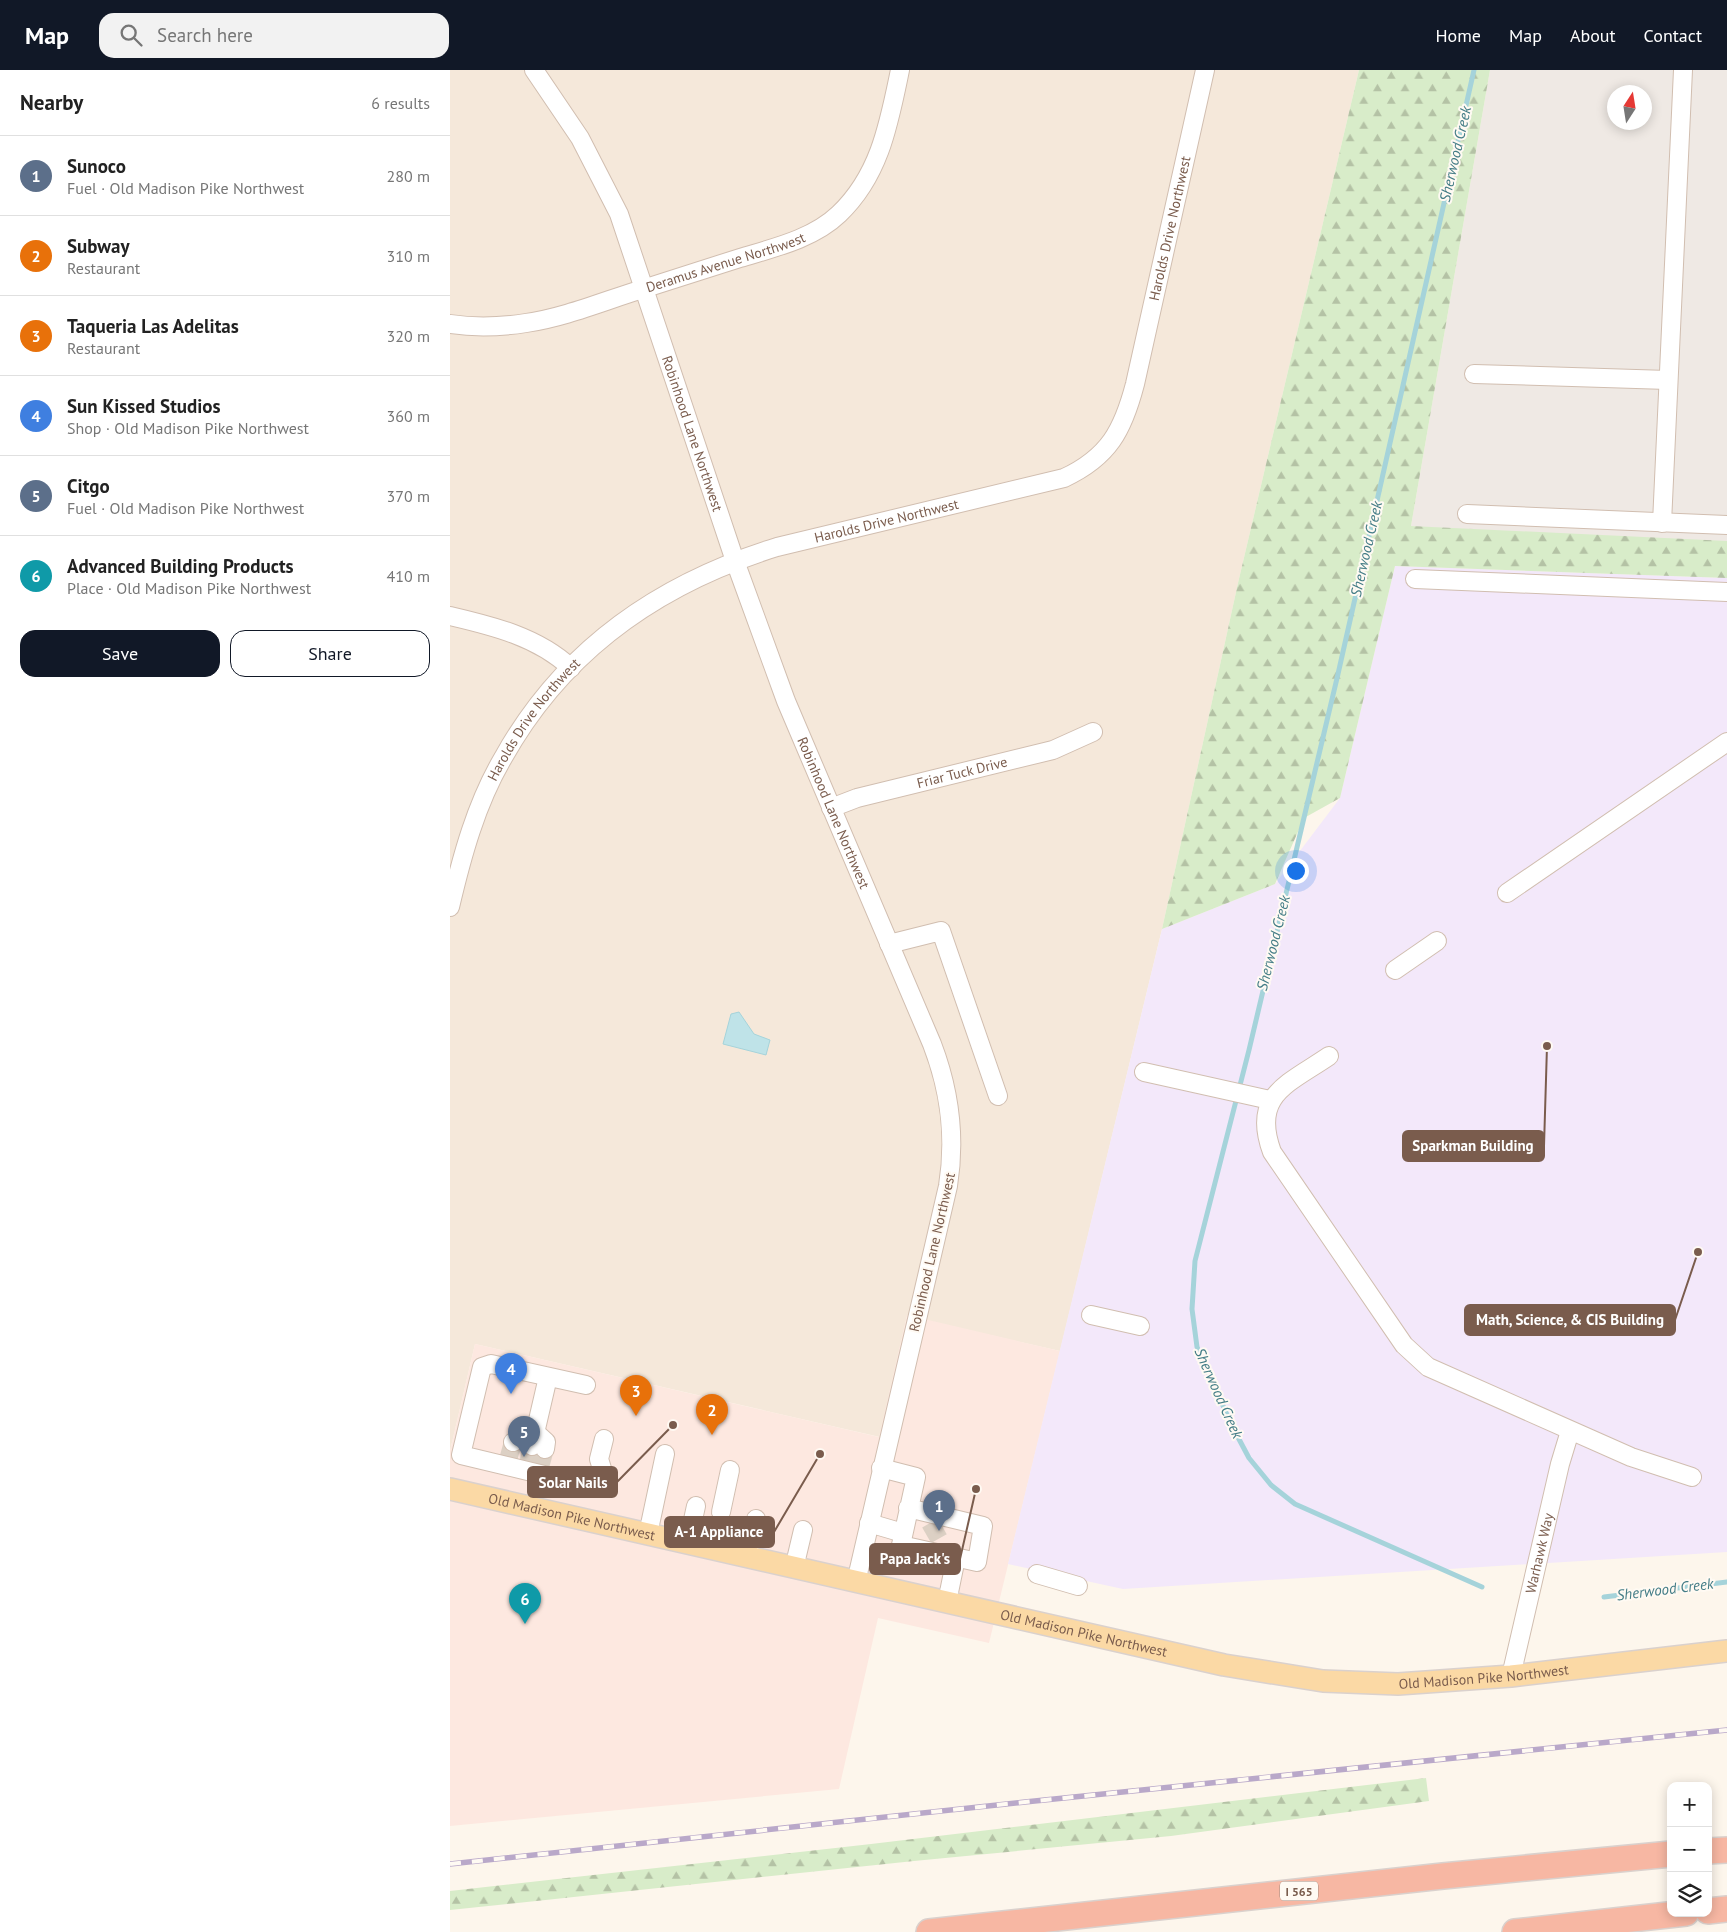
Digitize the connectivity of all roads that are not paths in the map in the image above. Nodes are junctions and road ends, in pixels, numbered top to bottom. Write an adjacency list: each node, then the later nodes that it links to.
1 (534, 70): 5 (street, Robinhood Lane Northwest)
2 (900, 70): 5 (street, Deramus Avenue Northwest)
3 (1205, 70): 12 (street, Harolds Drive Northwest)
4 (1683, 70): 8 (street)
5 (644, 288): 6 (street, Deramus Avenue Northwest); 12 (street, Robinhood Lane Northwest)
6 (450, 324)
7 (1474, 374): 8 (street)
8 (1668, 380): 10 (street)
9 (1467, 514): 10 (street)
10 (1662, 523): 11 (street)
11 (1727, 526)
12 (735, 561): 16 (street, Harolds Drive Northwest); 19 (street, Robinhood Lane Northwest)
13 (1416, 579): 14 (street)
14 (1727, 592)
15 (450, 616): 16 (street)
16 (571, 668): 21 (street, Harolds Drive Northwest)
17 (1093, 732): 19 (street, Friar Tuck Drive)
18 (1727, 742): 20 (street)
19 (831, 808): 23 (street, Robinhood Lane Northwest)
20 (1507, 893)
21 (450, 906)
22 (1437, 940): 24 (street)
23 (889, 944): 27 (street); 37 (street, Robinhood Lane Northwest)
24 (1395, 970)
25 (1329, 1056): 28 (street)
26 (1144, 1072): 28 (street)
27 (998, 1096)
28 (1262, 1098): 33 (street)
29 (1091, 1315): 30 (street)
30 (1140, 1326)
31 (548, 1377): 32 (street); 34 (street); 35 (street)
32 (586, 1385)
33 (1570, 1431): 39 (street); 58 (street, Warhawk Way)
34 (604, 1439)
35 (512, 1442)
36 (665, 1454): 48 (street)
37 (881, 1468): 43 (street); 45 (street, Robinhood Lane Northwest)
38 (730, 1470): 42 (street)
39 (1692, 1477)
40 (450, 1489): 48 (main road, Old Madison Pike Northwest)
41 (696, 1506): 49 (street)
42 (721, 1512)
43 (920, 1515): 47 (street); 50 (street)
44 (756, 1520): 51 (street)
45 (869, 1523): 47 (street); 54 (street, Robinhood Lane Northwest)
46 (802, 1530): 52 (street)
47 (903, 1533): 50 (street)
48 (648, 1534): 49 (main road, Old Madison Pike Northwest)
49 (688, 1543): 51 (main road, Old Madison Pike Northwest)
50 (949, 1552): 56 (street)
51 (747, 1557): 52 (main road, Old Madison Pike Northwest)
52 (794, 1568): 54 (main road, Old Madison Pike Northwest)
53 (1038, 1574): 55 (street)
54 (856, 1582): 56 (main road, Old Madison Pike Northwest)
55 (1078, 1586)
56 (947, 1602): 58 (main road, Old Madison Pike Northwest)
57 (1727, 1650): 58 (main road, Old Madison Pike Northwest)
58 (1511, 1676)
59 (1727, 1850): 60 (highway)
60 (1712, 1851)
61 (1667, 1854): 65 (highway, I 565)
62 (1727, 1909): 63 (highway)
63 (1712, 1911)
64 (1667, 1915): 66 (highway)
65 (928, 1932)
66 (1515, 1932)

